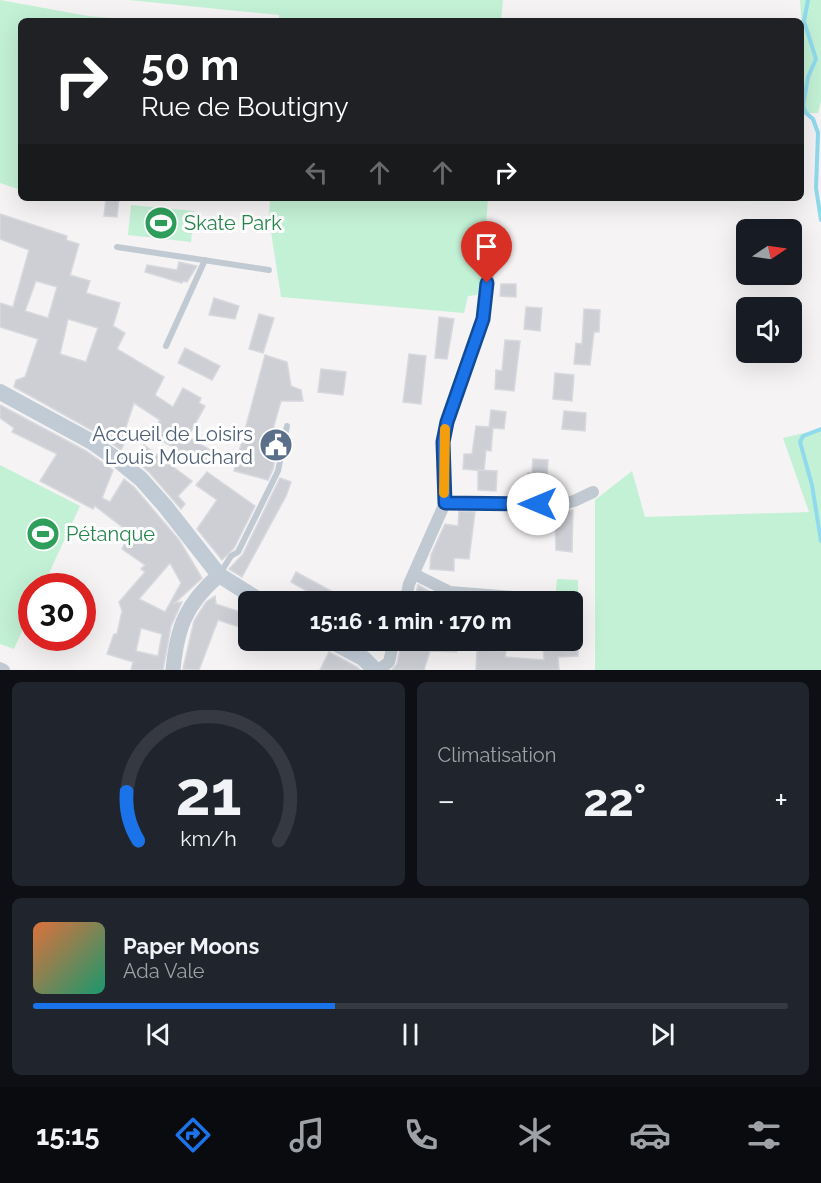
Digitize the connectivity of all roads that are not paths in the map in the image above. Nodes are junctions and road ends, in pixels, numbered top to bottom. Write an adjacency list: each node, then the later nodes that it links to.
1 (117, 247): 2 (lane)
2 (205, 260): 4 (lane); 5 (lane)
3 (489, 265): 9 (street)
4 (268, 270)
5 (166, 346)
6 (0, 392): 11 (main road)
7 (287, 426): 11 (lane)
8 (593, 492): 9 (street)
9 (445, 503): 10 (street)
10 (414, 574): 13 (street); 14 (street)
11 (219, 575): 12 (main road); 17 (street)
12 (244, 591)
13 (409, 591)
14 (448, 591)
15 (350, 651): 18 (main road)
16 (391, 651): 18 (street)
17 (173, 670)
18 (377, 670)

